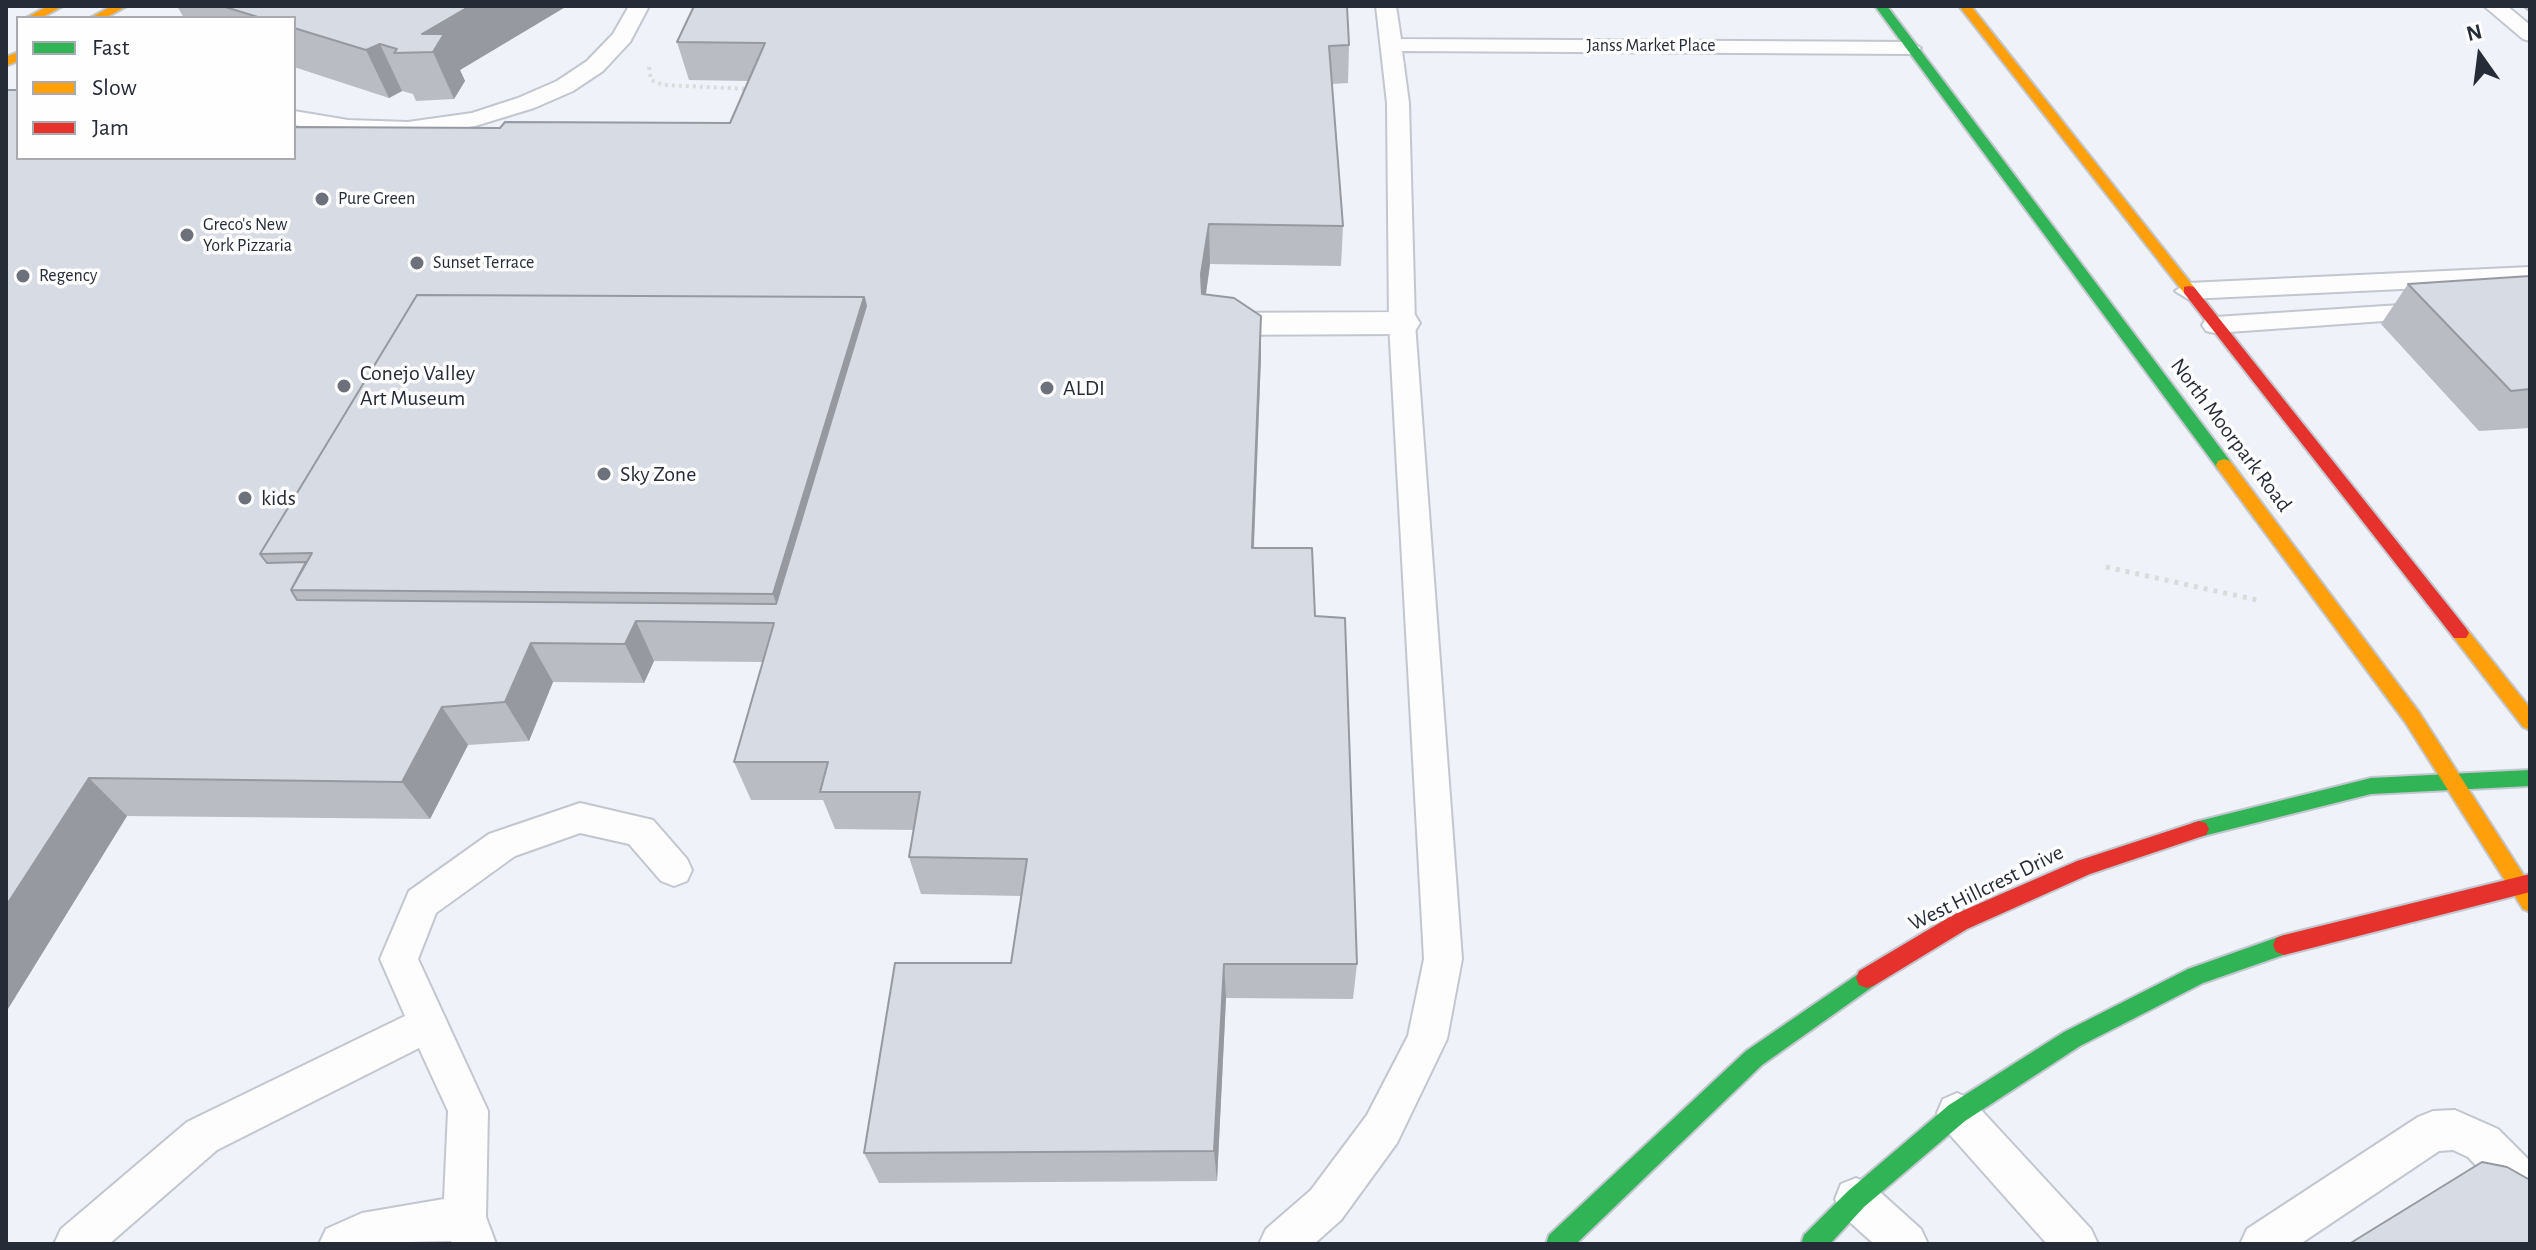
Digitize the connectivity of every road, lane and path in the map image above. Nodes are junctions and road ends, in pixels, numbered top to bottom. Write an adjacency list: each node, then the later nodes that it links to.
1 (57, 6): 8 (main road)
2 (121, 6): 9 (main road)
3 (639, 6): 15 (lane)
4 (1386, 6): 11 (lane)
5 (1881, 6): 12 (main road, North Moorpark Road)
6 (1965, 6): 17 (main road)
7 (2494, 6): 10 (lane)
8 (36, 16)
9 (100, 16)
10 (2530, 35)
11 (1391, 45): 12 (lane, Janss Market Place); 20 (lane)
12 (1910, 48): 26 (main road, North Moorpark Road)
13 (651, 60): 14 (path)
14 (758, 90)
15 (296, 118)
16 (2530, 275): 17 (lane)
17 (2188, 291): 21 (main road)
18 (2455, 309): 21 (lane)
19 (1172, 323): 20 (street)
20 (1402, 323): 37 (lane)
21 (2215, 325): 24 (main road)
22 (2106, 567): 23 (path)
23 (2257, 600)
24 (2530, 722)
25 (2530, 778): 26 (main road, West Hillcrest Drive)
26 (2451, 782): 28 (main road, North Moorpark Road); 38 (main road, West Hillcrest Drive)
27 (674, 870): 30 (lane)
28 (2524, 884): 29 (main road, North Moorpark Road); 31 (main road)
29 (2530, 903)
30 (428, 1024): 34 (lane); 35 (lane)
31 (1957, 1113): 33 (main road); 41 (lane)
32 (2530, 1191): 42 (lane)
33 (1856, 1199): 39 (main road); 40 (lane)
34 (470, 1230): 36 (lane)
35 (76, 1244)
36 (341, 1244)
37 (1281, 1244)
38 (1558, 1244)
39 (1813, 1244)
40 (1906, 1244)
41 (2076, 1244)
42 (2262, 1244)

